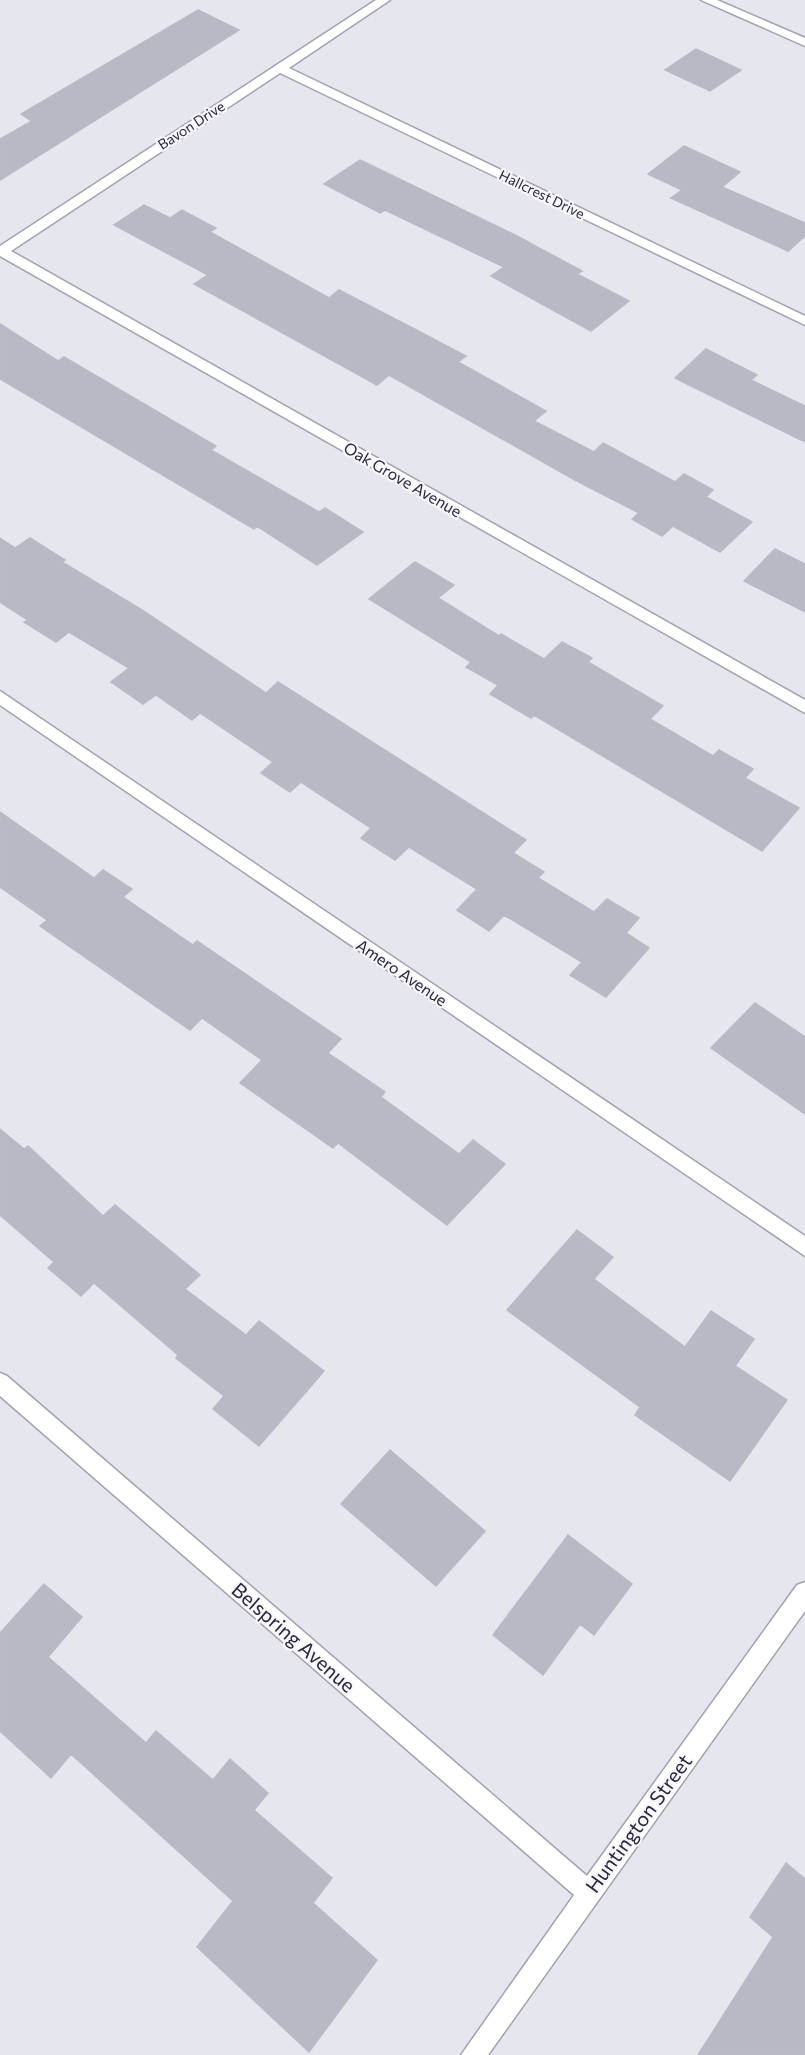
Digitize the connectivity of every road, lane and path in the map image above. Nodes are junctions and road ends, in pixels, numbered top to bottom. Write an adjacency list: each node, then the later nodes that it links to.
1 (384, 0): 4 (street, Bavon Drive)
2 (707, 0): 3 (street)
3 (805, 42)
4 (279, 68): 5 (street, Bavon Drive); 6 (street, Hallcrest Drive)
5 (1, 252): 8 (street, Oak Grove Avenue)
6 (805, 321)
7 (0, 697): 9 (street, Amero Avenue)
8 (805, 707)
9 (805, 1247)
10 (0, 1383): 12 (street, Belspring Avenue)
11 (805, 1593): 12 (street, Huntington Street)
12 (588, 1892): 13 (street, Huntington Street)
13 (473, 2055)

